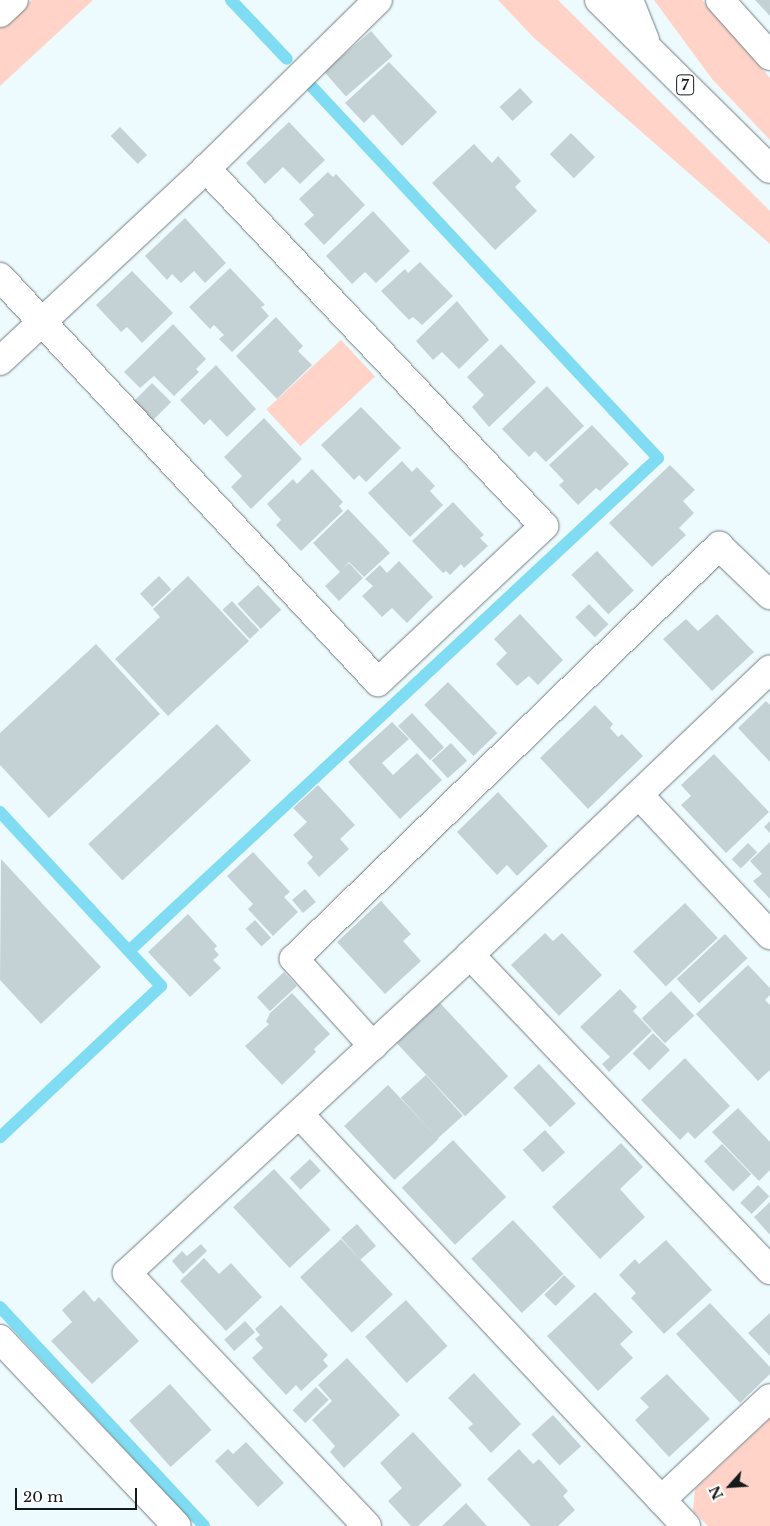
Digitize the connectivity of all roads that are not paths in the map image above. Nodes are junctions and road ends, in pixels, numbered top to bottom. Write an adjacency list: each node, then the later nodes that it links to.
1 (14, 0): 6 (street)
2 (378, 0): 9 (street)
3 (599, 0): 7 (street, 7)
4 (629, 0): 7 (street, 7)
5 (720, 0): 8 (street)
6 (0, 13)
7 (649, 49): 10 (street, 7)
8 (770, 56)
9 (206, 169): 12 (street); 12 (street)
10 (770, 169)
11 (0, 277): 12 (street)
12 (41, 322): 13 (street)
13 (0, 360)
14 (770, 595): 19 (street)
15 (770, 669): 16 (street)
16 (639, 795): 17 (street); 18 (street)
17 (770, 935)
18 (470, 956): 19 (street); 21 (street)
19 (373, 1046): 20 (street)
20 (300, 1115): 24 (street); 26 (street)
21 (770, 1270)
22 (0, 1339): 25 (street)
23 (770, 1398): 24 (street)
24 (661, 1500): 27 (street)
25 (177, 1526)
26 (368, 1526)
27 (686, 1526)

